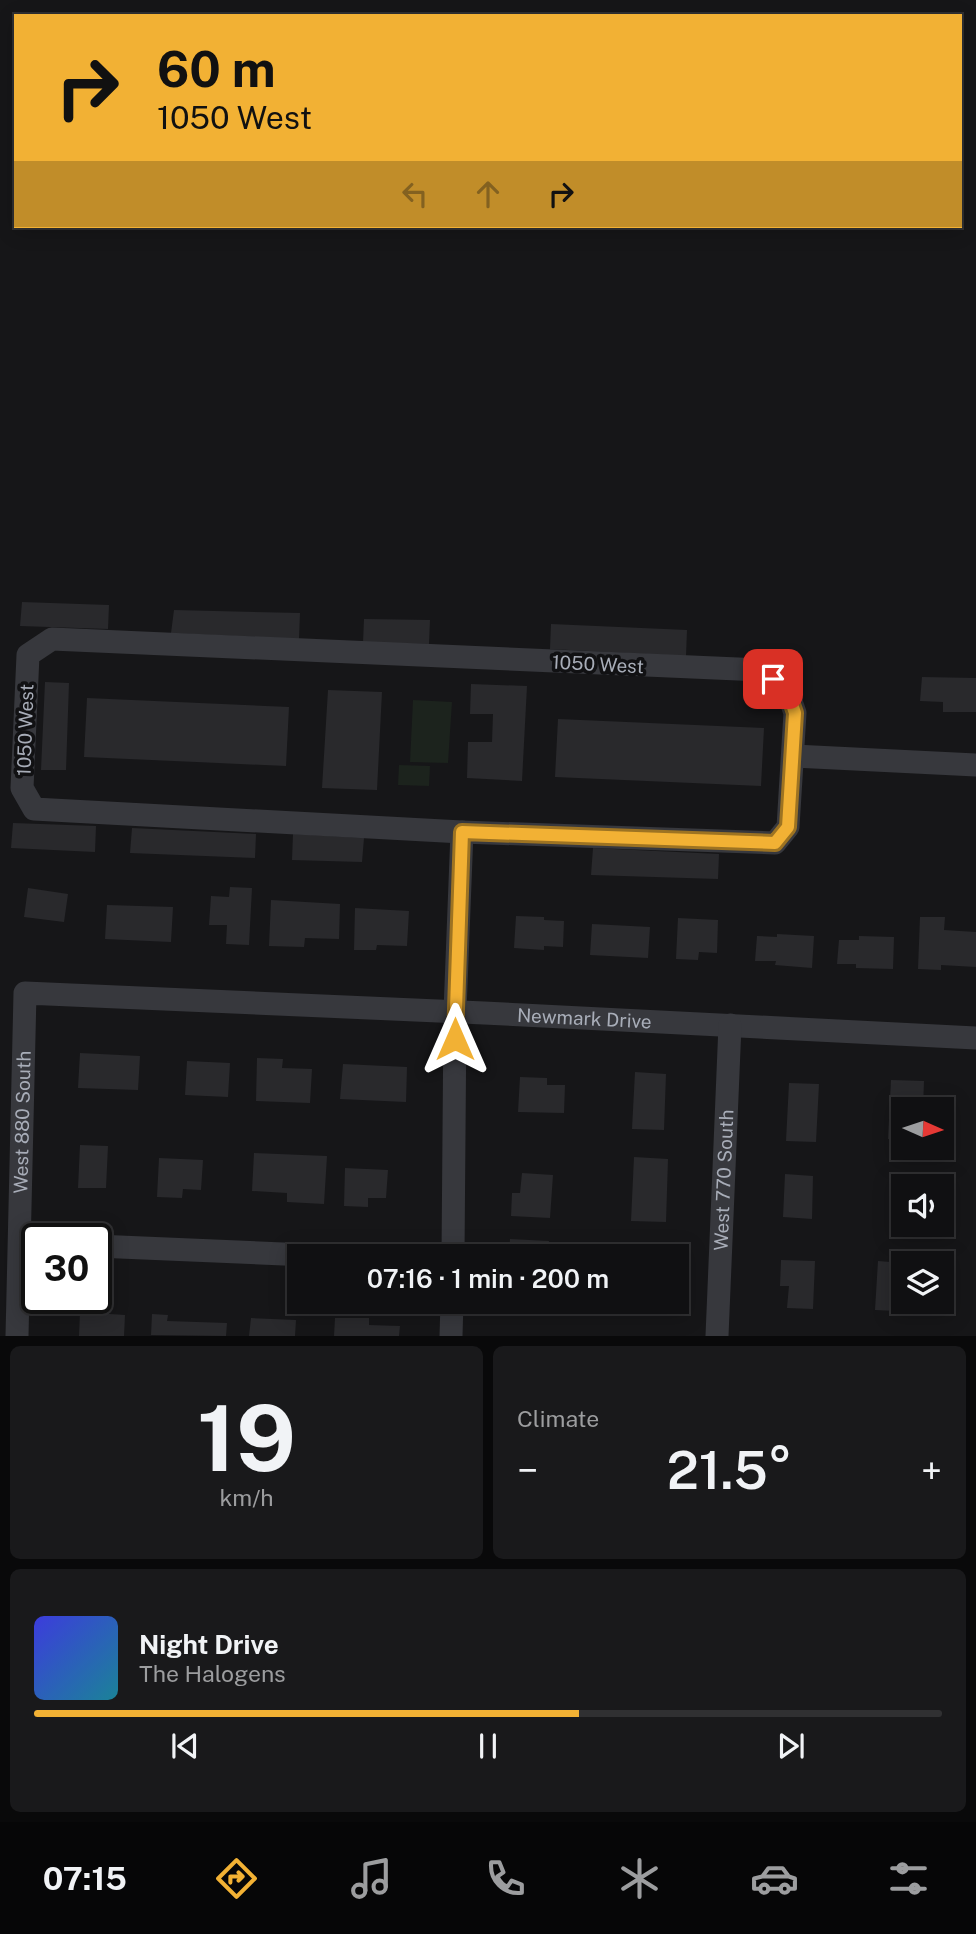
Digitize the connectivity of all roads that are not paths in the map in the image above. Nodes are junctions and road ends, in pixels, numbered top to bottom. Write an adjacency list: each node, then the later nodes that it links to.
1 (794, 757): 2 (street); 3 (street, 1050 West); 3 (street, 1050 West)
2 (976, 765)
3 (462, 832): 5 (street)
4 (25, 993): 5 (street, Newmark Drive); 8 (street, West 880 South)
5 (455, 1011): 6 (street, Newmark Drive); 9 (street)
6 (730, 1025): 7 (street, Newmark Drive); 16 (street, West 770 South)
7 (976, 1038)
8 (28, 1223)
9 (453, 1244)
10 (112, 1247): 11 (street)
11 (287, 1254)
12 (21, 1302): 14 (street, West 880 South)
13 (452, 1314): 15 (street)
14 (17, 1335)
15 (451, 1335)
16 (717, 1335)

